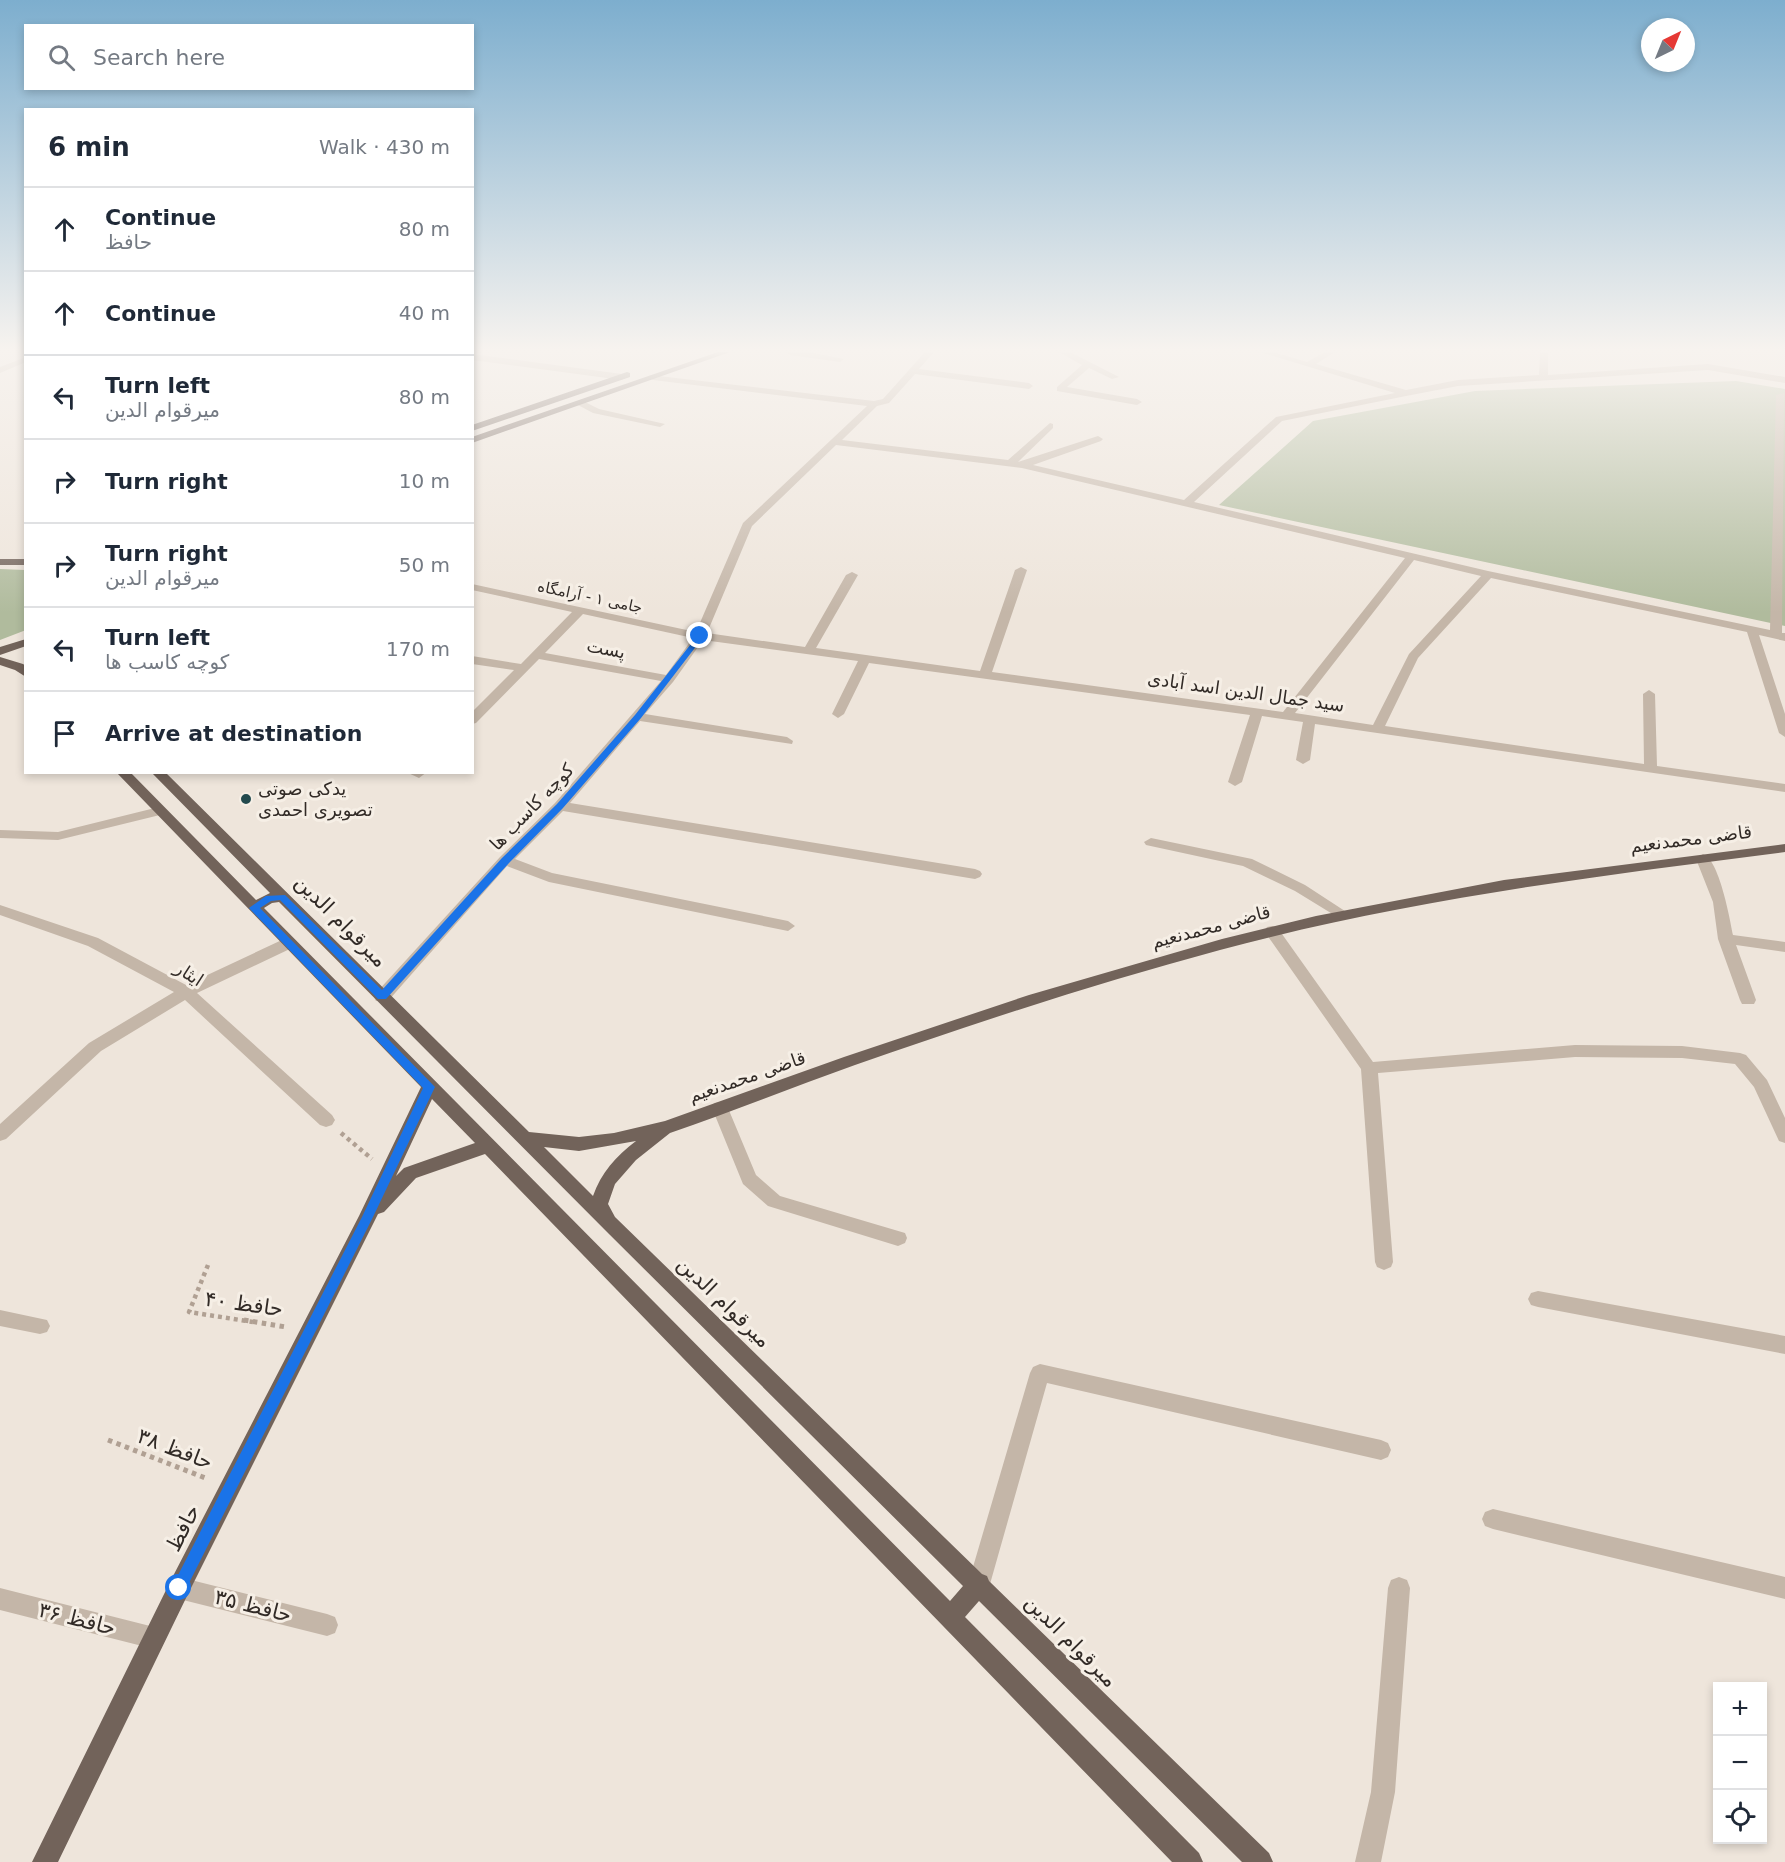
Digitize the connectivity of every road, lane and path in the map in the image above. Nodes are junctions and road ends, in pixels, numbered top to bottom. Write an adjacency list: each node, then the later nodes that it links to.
1 (837, 439): 6 (street, کوچه کاسب ها)
2 (1036, 439): 7 (street)
3 (1098, 439): 8 (street)
4 (1256, 439): 9 (street)
5 (1781, 439): 20 (street)
6 (834, 442): 7 (street); 19 (street, کوچه کاسب ها)
7 (1010, 464): 8 (street)
8 (1022, 465): 9 (street)
9 (1187, 503): 10 (street)
10 (1412, 556): 14 (street); 35 (street)
11 (0, 562): 12 (main road)
12 (24, 562)
13 (1021, 570): 30 (street)
14 (1488, 574): 18 (street); 39 (street)
15 (852, 575): 23 (street)
16 (474, 587): 17 (street, جامی ۱ - آرامگاه)
17 (580, 610): 19 (street, جامی ۱ - آرامگاه); 24 (street)
18 (1752, 631): 20 (street); 40 (street)
19 (700, 636): 23 (street, سید جمال الدین اسد آبادی); 31 (street, کوچه کاسب ها)
20 (1780, 636)
21 (24, 643): 22 (main road)
22 (0, 651)
23 (808, 651): 25 (street, سید جمال الدین اسد آبادی)
24 (536, 655): 28 (street); 31 (street, پست)
25 (865, 659): 30 (street, سید جمال الدین اسد آبادی); 34 (street)
26 (474, 660): 28 (street)
27 (0, 661): 29 (main road)
28 (523, 668): 37 (street)
29 (24, 671)
30 (985, 675): 33 (street, سید جمال الدین اسد آبادی)
31 (669, 679): 36 (street, کوچه کاسب ها)
32 (1649, 693): 43 (street)
33 (1257, 712): 35 (street, سید جمال الدین اسد آبادی); 46 (street)
34 (838, 714)
35 (1286, 716): 38 (street, سید جمال الدین اسد آبادی)
36 (638, 717): 41 (street); 48 (street, کوچه کاسب ها)
37 (474, 718)
38 (1310, 719): 39 (street, سید جمال الدین اسد آبادی); 42 (street)
39 (1377, 729): 43 (street, سید جمال الدین اسد آبادی)
40 (1785, 733)
41 (787, 741)
42 (1303, 760)
43 (1651, 769): 47 (street, سید جمال الدین اسد آبادی)
44 (124, 774): 49 (main road)
45 (159, 774): 55 (main road, میرقوام الدین)
46 (1235, 782)
47 (1785, 788)
48 (560, 806): 54 (street, کوچه کاسب ها); 57 (street)
49 (159, 811): 50 (street); 56 (main road)
50 (0, 834)
51 (1151, 842): 61 (street)
52 (1785, 848): 53 (main road, قاضی محمدنعیم)
53 (1703, 859): 61 (main road, قاضی محمدنعیم); 64 (street)
54 (506, 861): 62 (street); 68 (street, کوچه کاسب ها)
55 (249, 864): 56 (main road); 58 (main road, میرقوام الدین)
56 (220, 873): 59 (main road)
57 (975, 874)
58 (282, 897): 59 (main road); 68 (main road, میرقوام الدین)
59 (254, 908): 65 (main road)
60 (0, 910): 67 (street, ایثار)
61 (1344, 915): 63 (main road, قاضی محمدنعیم)
62 (788, 926)
63 (1272, 932): 70 (street); 72 (main road, قاضی محمدنعیم)
64 (1726, 939): 66 (street); 69 (street)
65 (289, 944): 67 (street); 71 (main road)
66 (1785, 947)
67 (186, 992): 73 (street, ایثار); 75 (street)
68 (382, 997): 77 (main road, میرقوام الدین)
69 (1748, 1000)
70 (1369, 1068): 76 (street); 83 (street)
71 (429, 1087): 78 (main road); 79 (main road)
72 (720, 1108): 74 (main road, قاضی محمدنعیم); 82 (street)
73 (326, 1120): 79 (path)
74 (667, 1127): 77 (main road, قاضی محمدنعیم); 81 (main road, قاضی محمدنعیم)
75 (0, 1134)
76 (1785, 1136)
77 (523, 1138): 81 (main road, میرقوام الدین)
78 (487, 1146): 80 (main road); 99 (main road)
79 (388, 1174): 80 (main road)
80 (368, 1217): 88 (main road, حافظ)
81 (615, 1228): 94 (main road, میرقوام الدین)
82 (898, 1238)
83 (1384, 1262)
84 (208, 1265): 88 (path, حافظ ۴۰)
85 (1538, 1299): 89 (street)
86 (0, 1318): 87 (street)
87 (40, 1326)
88 (310, 1330): 92 (main road, حافظ)
89 (1785, 1345)
90 (108, 1440): 92 (path, حافظ ۳۸)
91 (1381, 1450): 94 (street)
92 (230, 1488): 95 (main road, حافظ)
93 (1493, 1519): 97 (street)
94 (979, 1584): 99 (main road); 104 (main road, میرقوام الدین)
95 (179, 1588): 100 (street, حافظ ۳۵); 101 (main road, حافظ)
96 (1399, 1588): 105 (street)
97 (1785, 1588)
98 (0, 1599): 101 (street, حافظ ۳۶)
99 (950, 1618): 103 (main road)
100 (327, 1625)
101 (154, 1638): 102 (main road, حافظ)
102 (49, 1861)
103 (1190, 1862)
104 (1260, 1862)
105 (1368, 1862)

